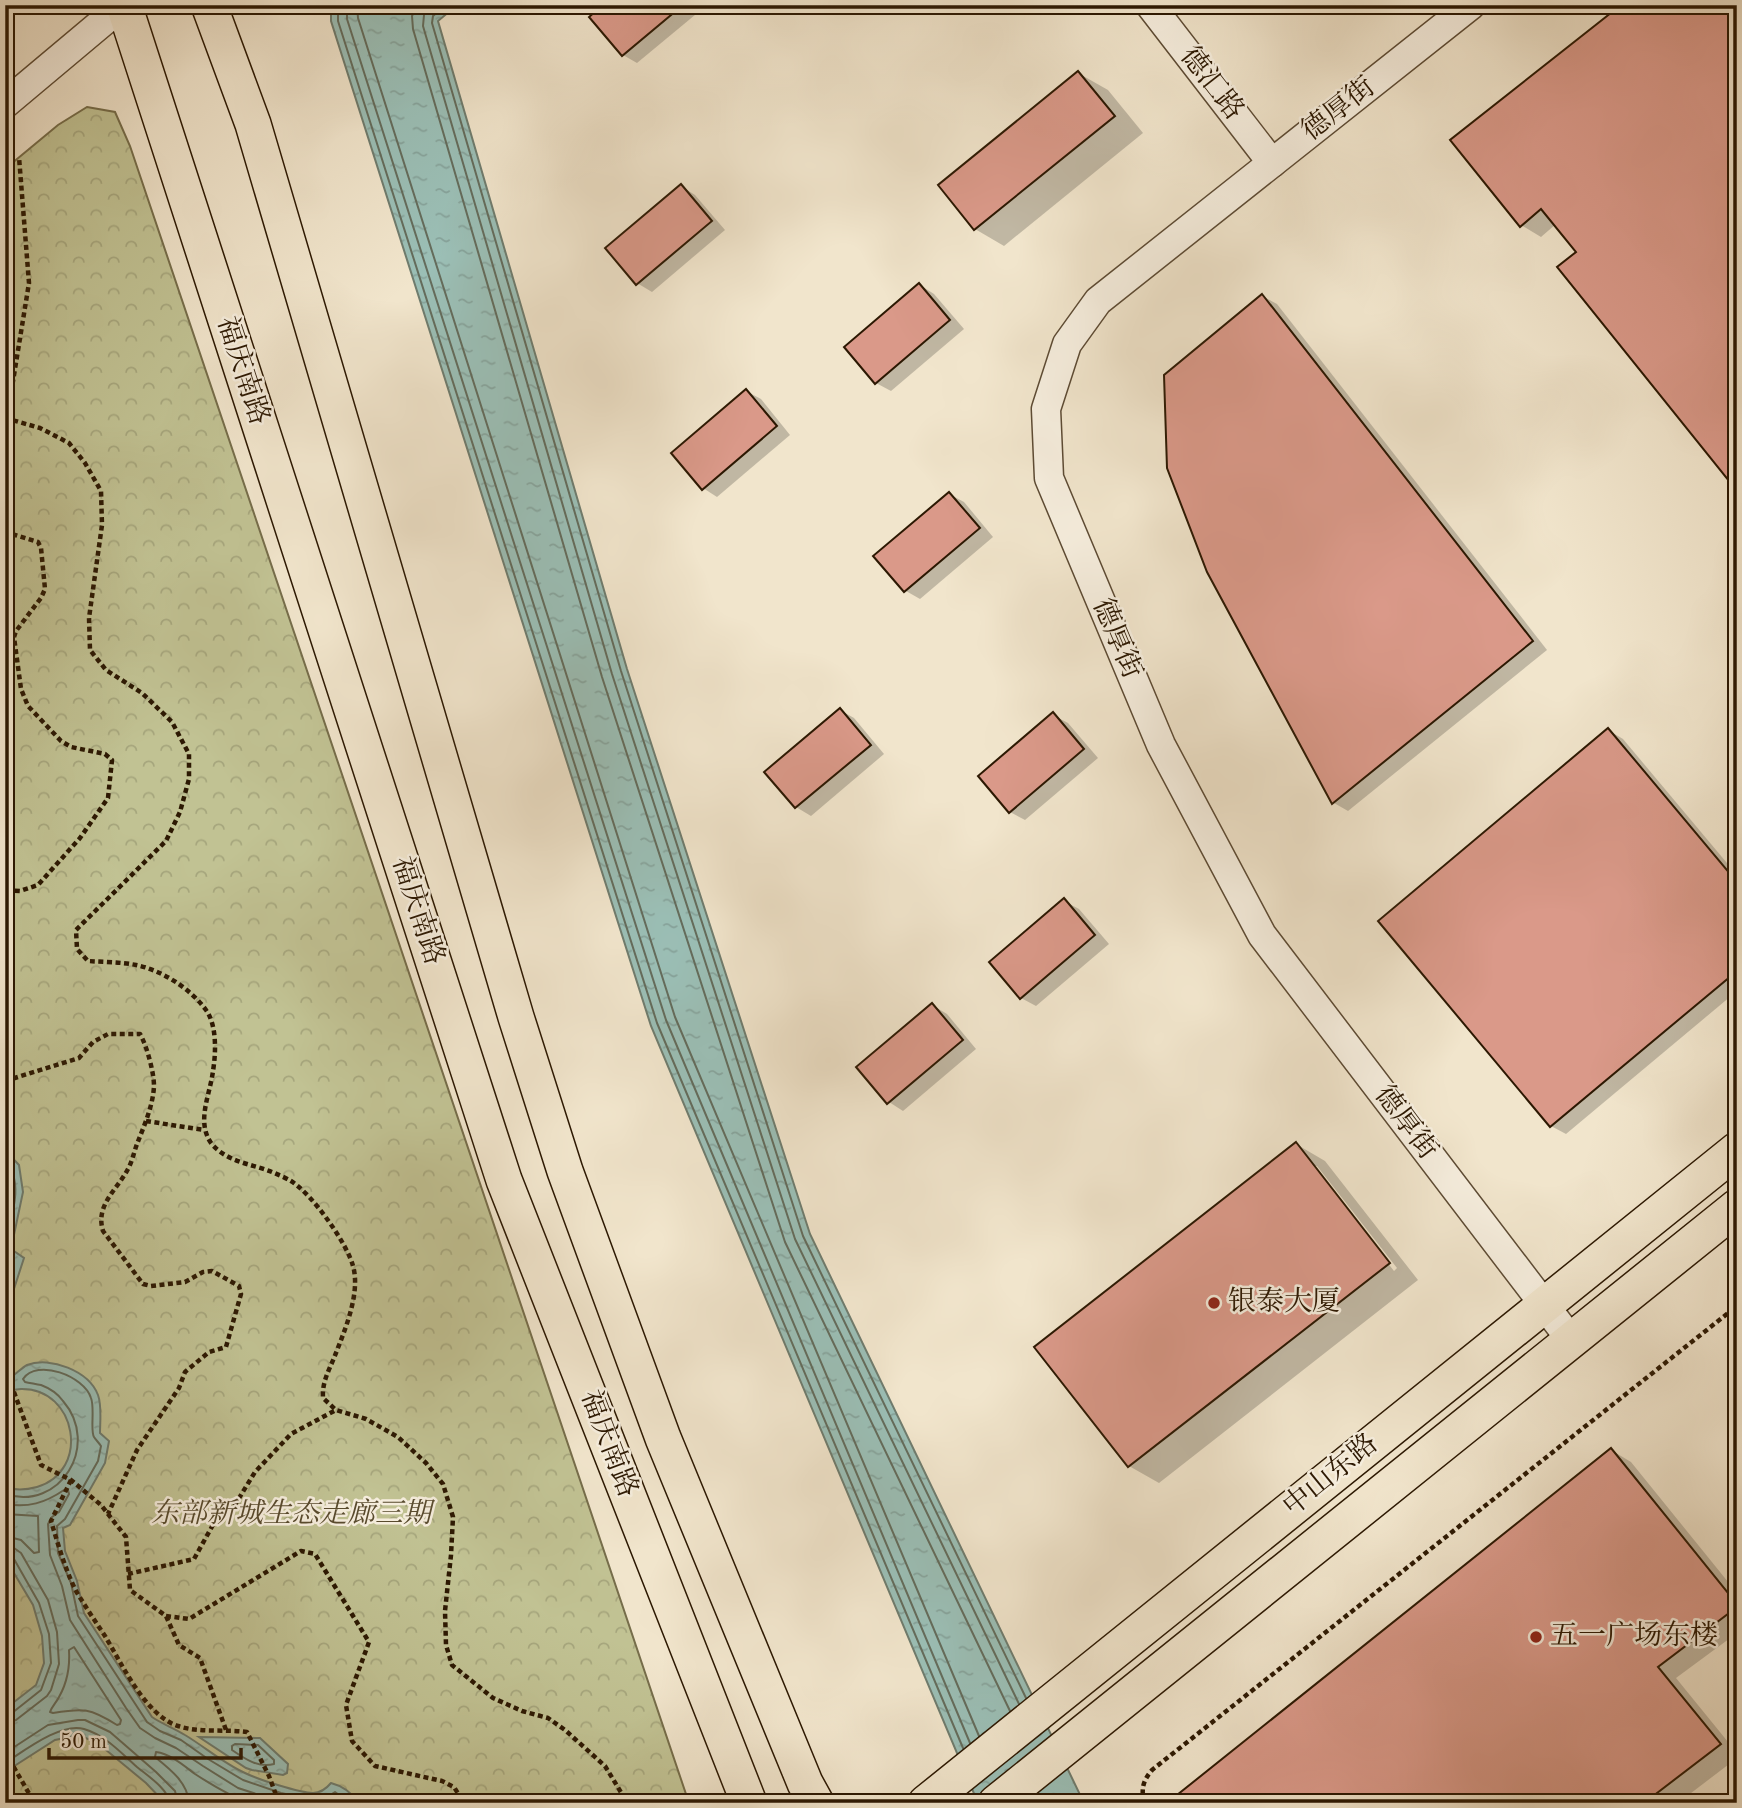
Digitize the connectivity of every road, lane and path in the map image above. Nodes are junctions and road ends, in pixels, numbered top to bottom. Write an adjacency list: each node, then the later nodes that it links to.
1 (123, 5): 5 (street); 32 (main road, 福庆南路)
2 (209, 5): 33 (main road, 福庆南路)
3 (1150, 5): 7 (street, 德汇路)
4 (1471, 5): 7 (street, 德厚街)
5 (5, 104)
6 (19, 157): 8 (path)
7 (1272, 163): 16 (street, 德厚街)
8 (6, 418): 13 (path)
9 (5, 540): 10 (path)
10 (5, 890)
11 (5, 1081): 12 (path)
12 (146, 1121): 13 (path); 22 (path)
13 (204, 1130): 20 (path)
14 (1737, 1150): 16 (main road, 中山东路)
15 (1737, 1207): 18 (main road, 中山东路)
16 (1545, 1305): 18 (street, 德厚街); 34 (main road, 中山东路)
17 (1737, 1306): 36 (path)
18 (1571, 1340): 35 (main road, 中山东路)
19 (6, 1370): 21 (path)
20 (336, 1410): 23 (path); 31 (path)
21 (71, 1480): 22 (path); 25 (path)
22 (108, 1514): 23 (path)
23 (128, 1574): 24 (path)
24 (166, 1616): 25 (path); 30 (path)
25 (226, 1730): 29 (path)
26 (5, 1752): 27 (path)
27 (34, 1802): 28 (path)
28 (58, 1803)
29 (279, 1803)
30 (464, 1803)
31 (625, 1803)
32 (749, 1803)
33 (816, 1803)
34 (926, 1803)
35 (996, 1803)
36 (1144, 1803)

